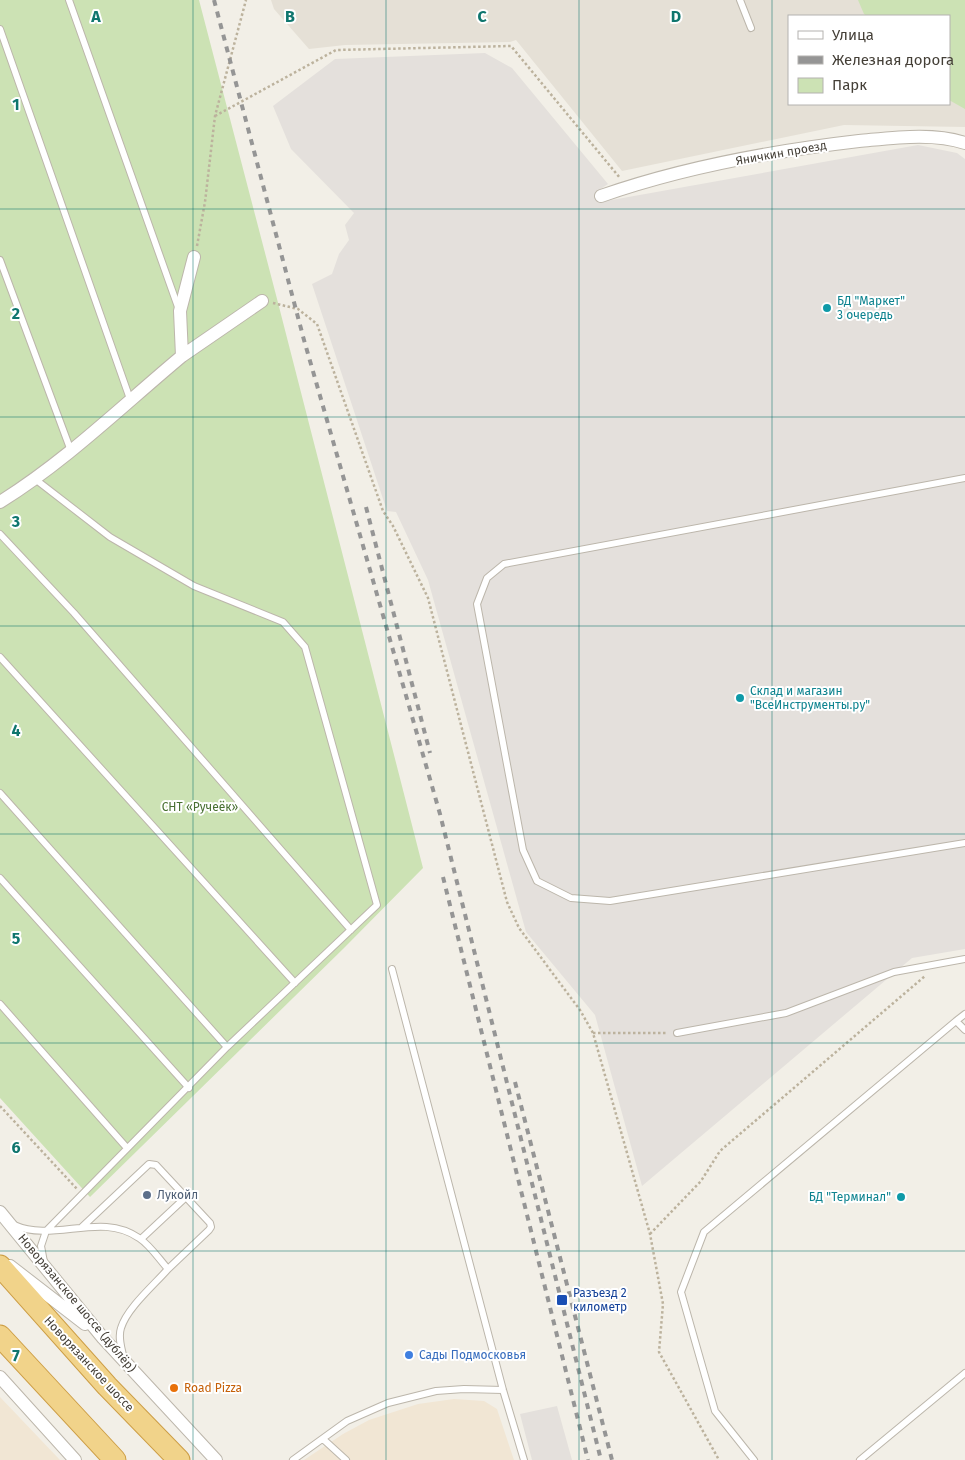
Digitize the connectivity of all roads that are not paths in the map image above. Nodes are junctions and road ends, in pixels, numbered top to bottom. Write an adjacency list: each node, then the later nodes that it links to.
1 (69, 0): 10 (lane)
2 (740, 0): 3 (lane)
3 (751, 28)
4 (0, 29): 12 (lane)
5 (965, 143): 6 (street, Яничкин проезд)
6 (601, 196)
7 (194, 257): 10 (street)
8 (0, 260): 13 (lane)
9 (262, 301): 11 (street)
10 (180, 311): 11 (street)
11 (182, 356): 12 (street)
12 (130, 399): 13 (street)
13 (71, 451): 15 (street)
14 (965, 478): 20 (lane)
15 (35, 479): 16 (street); 22 (lane)
16 (0, 502)
17 (0, 534): 22 (lane)
18 (0, 657): 25 (lane)
19 (0, 793): 31 (lane)
20 (965, 843)
21 (0, 878): 32 (lane)
22 (351, 930): 25 (lane)
23 (965, 959): 30 (lane)
24 (392, 969): 49 (lane)
25 (295, 983): 31 (lane)
26 (0, 1004): 33 (lane)
27 (965, 1014): 28 (lane)
28 (956, 1021): 29 (lane); 58 (lane)
29 (965, 1030)
30 (677, 1033)
31 (228, 1048): 32 (lane)
32 (188, 1088): 33 (lane)
33 (127, 1148): 38 (lane)
34 (186, 1197): 37 (lane); 39 (lane); 42 (lane)
35 (0, 1212): 36 (street, Новорязанское шоссе (дублёр))
36 (10, 1223): 38 (lane); 43 (street, Новорязанское шоссе (дублёр))
37 (82, 1227): 38 (lane); 39 (lane)
38 (46, 1231): 43 (lane)
39 (141, 1239): 42 (lane)
40 (0, 1258): 45 (street)
41 (0, 1266): 53 (highway, Новорязанское шоссе)
42 (168, 1269): 46 (lane)
43 (48, 1270): 45 (street, Новорязанское шоссе (дублёр))
44 (0, 1336): 52 (highway)
45 (103, 1338): 46 (street, Новорязанское шоссе (дублёр))
46 (126, 1364): 54 (street, Новорязанское шоссе (дублёр))
47 (965, 1373): 59 (lane)
48 (0, 1377): 51 (street)
49 (503, 1390): 50 (lane); 57 (lane)
50 (323, 1438): 55 (lane); 56 (lane)
51 (75, 1460)
52 (115, 1460)
53 (179, 1460)
54 (216, 1460)
55 (293, 1460)
56 (346, 1460)
57 (524, 1460)
58 (754, 1460)
59 (862, 1460)

